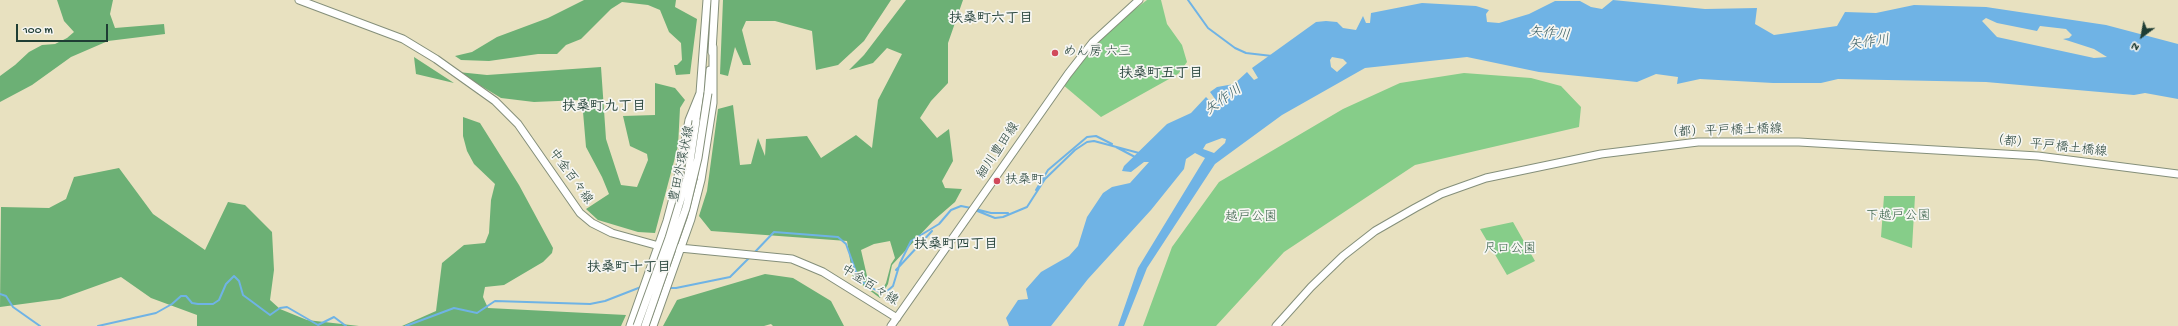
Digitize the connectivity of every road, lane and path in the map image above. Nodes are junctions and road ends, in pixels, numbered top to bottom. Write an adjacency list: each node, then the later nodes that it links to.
1 (299, 0): 8 (street, 中金百々線)
2 (707, 0): 6 (street, 豊田外環状線)
3 (715, 0): 5 (street, 豊田外環状線)
4 (1139, 0): 10 (street, 細川豊田線)
5 (713, 47): 6 (street, 豊田外環状線); 9 (street)
6 (704, 93): 8 (street); 12 (street, 豊田外環状線, bridge); 13 (street, 豊田外環状線, bridge)
7 (2178, 174): 16 (street, （都）平戸橋土橋線)
8 (659, 246): 9 (street, 中金百々線); 11 (street)
9 (682, 249): 10 (street, 中金百々線); 14 (street)
10 (897, 318): 15 (street, 細川豊田線)
11 (630, 326)
12 (637, 326)
13 (645, 326)
14 (653, 326)
15 (891, 326)
16 (1276, 326)

